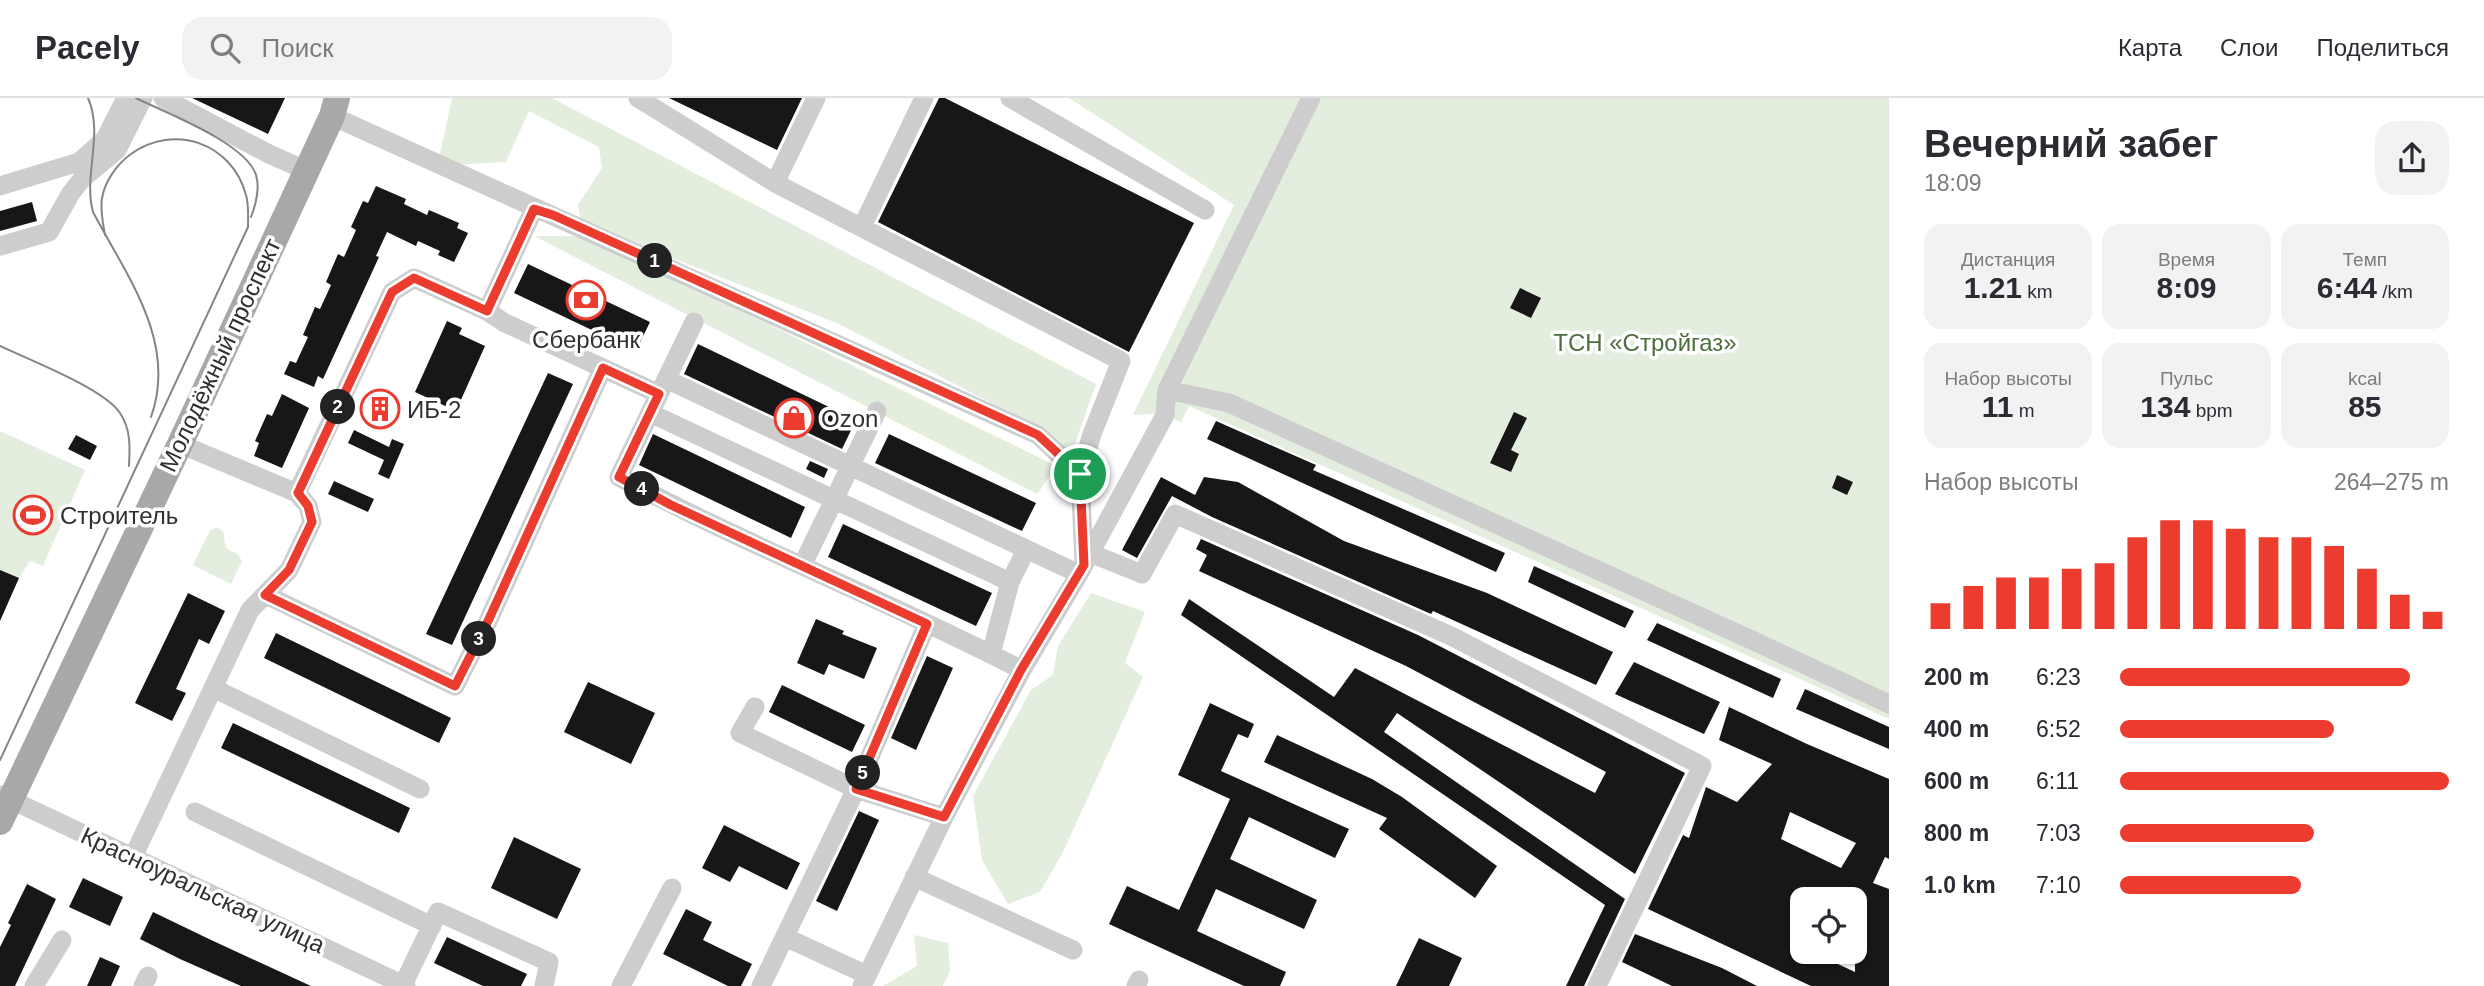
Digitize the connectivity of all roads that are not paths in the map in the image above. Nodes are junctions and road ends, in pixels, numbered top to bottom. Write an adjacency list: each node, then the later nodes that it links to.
1 (126, 98): 12 (street)
2 (143, 98): 16 (street)
3 (163, 98): 10 (street)
4 (638, 98): 11 (street)
5 (816, 98): 11 (street)
6 (924, 98): 15 (street)
7 (1010, 98): 14 (street)
8 (1311, 98): 21 (street)
9 (338, 104): 10 (main road, Молодёжный проспект); 13 (street)
10 (305, 170): 24 (main road, Молодёжный проспект)
11 (775, 183): 15 (street)
12 (0, 186)
13 (534, 209): 17 (street); 26 (street)
14 (1205, 210)
15 (862, 227): 26 (street)
16 (0, 246)
17 (487, 311): 19 (street); 27 (street)
18 (694, 322): 20 (street)
19 (603, 368): 20 (street); 33 (street)
20 (663, 386): 23 (street); 25 (street)
21 (1167, 390): 30 (street); 38 (street)
22 (877, 411): 25 (street)
23 (650, 413): 28 (street); 31 (street)
24 (180, 444): 27 (street); 42 (main road, Молодёжный проспект)
25 (850, 467): 28 (street); 29 (street)
26 (1080, 474): 30 (street)
27 (298, 493): 33 (street)
28 (834, 500): 31 (street); 32 (street)
29 (1026, 550): 30 (street); 32 (street)
30 (1085, 564): 36 (street); 58 (street)
31 (803, 565): 34 (street)
32 (1010, 582): 35 (street)
33 (265, 595): 37 (street)
34 (927, 624): 35 (street); 41 (street)
35 (991, 654): 36 (street)
36 (1021, 670): 44 (street)
37 (213, 688): 40 (street); 45 (street)
38 (1889, 704)
39 (755, 707): 41 (street)
40 (420, 789)
41 (856, 789): 44 (street); 49 (street)
42 (4, 806): 45 (street, Красноуральская улица)
43 (195, 812): 48 (street)
44 (944, 817): 46 (street)
45 (133, 857): 53 (street, Красноуральская улица)
46 (914, 877): 51 (street); 52 (street)
47 (672, 888): 56 (street)
48 (432, 926): 53 (street); 55 (street)
49 (785, 937): 52 (street); 57 (street)
50 (62, 940): 54 (street)
51 (1073, 950)
52 (865, 980)
53 (400, 984)
54 (34, 986)
55 (544, 986)
56 (621, 986)
57 (761, 986)
58 (1597, 986)

